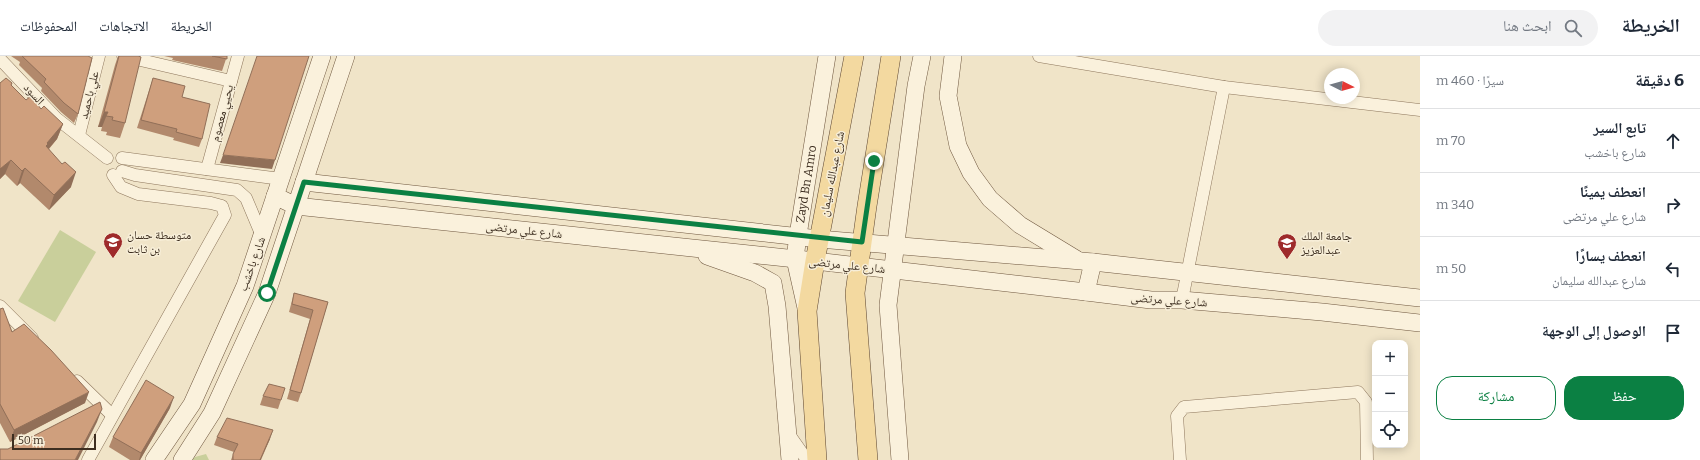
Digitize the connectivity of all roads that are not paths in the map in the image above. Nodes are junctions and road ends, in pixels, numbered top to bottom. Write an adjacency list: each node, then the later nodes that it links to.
1 (14, 56): 13 (street)
2 (99, 56): 17 (street, علي باحميد)
3 (123, 56): 14 (street)
4 (238, 56): 14 (street, يحيي معصوم)
5 (322, 56): 22 (main road, شارع باخشب)
6 (346, 56): 23 (main road, شارع باخشب)
7 (827, 56): 26 (main road, Zayd Bn Amro)
8 (854, 56): 28 (main road, شارع عبدالله سليمان)
9 (891, 56): 29 (main road)
10 (922, 56): 30 (main road)
11 (953, 56): 34 (main road)
12 (1039, 56): 15 (street)
13 (4, 63): 17 (street, السود)
14 (231, 81): 20 (street, يحيي معصوم)
15 (1224, 87): 16 (street); 37 (street)
16 (1420, 110)
17 (79, 135): 18 (street, السود)
18 (106, 158): 19 (street); 21 (street)
19 (122, 158): 20 (street); 21 (street)
20 (207, 169): 22 (street)
21 (117, 173): 27 (street); 48 (street)
22 (281, 178): 24 (main road, شارع باخشب)
23 (304, 182): 25 (main road, شارع باخشب); 26 (main road, شارع علي مرتضى)
24 (276, 196): 25 (main road, شارع علي مرتضى); 27 (main road, شارع باخشب)
25 (296, 206): 31 (main road, شارع علي مرتضى); 52 (main road, شارع باخشب)
26 (798, 235): 28 (main road, شارع علي مرتضى); 32 (main road, Zayd Bn Amro)
27 (262, 236): 51 (main road, شارع باخشب)
28 (819, 238): 29 (main road, شارع علي مرتضى); 33 (main road, شارع عبدالله سليمان)
29 (862, 242): 30 (main road, شارع علي مرتضى); 35 (main road)
30 (895, 245): 34 (main road, شارع علي مرتضى); 36 (main road)
31 (679, 247): 32 (main road, شارع علي مرتضى); 49 (main road)
32 (795, 259): 33 (main road, شارع علي مرتضى); 42 (main road, Zayd Bn Amro)
33 (815, 261): 35 (main road, شارع علي مرتضى); 42 (main road, شارع عبدالله سليمان)
34 (1087, 262): 37 (main road, شارع علي مرتضى); 38 (main road)
35 (859, 266): 36 (main road, شارع علي مرتضى); 56 (main road)
36 (893, 270): 38 (main road, شارع علي مرتضى); 57 (main road)
37 (1188, 272): 39 (main road, شارع علي مرتضى); 40 (street)
38 (1086, 292): 40 (main road, شارع علي مرتضى)
39 (1420, 298)
40 (1182, 300): 43 (main road, شارع علي مرتضى)
41 (0, 306): 44 (street)
42 (807, 311): 55 (main road, شارع عبدالله سليمان)
43 (1420, 323)
44 (39, 344)
45 (67, 372): 46 (street)
46 (100, 404): 47 (street); 48 (street)
47 (87, 411)
48 (112, 415): 50 (street)
49 (788, 432): 53 (main road); 54 (street)
50 (88, 460)
51 (154, 460)
52 (182, 460)
53 (790, 460)
54 (807, 460)
55 (817, 460)
56 (868, 460)
57 (900, 460)
58 (1180, 460): 59 (street)
59 (1367, 460)

